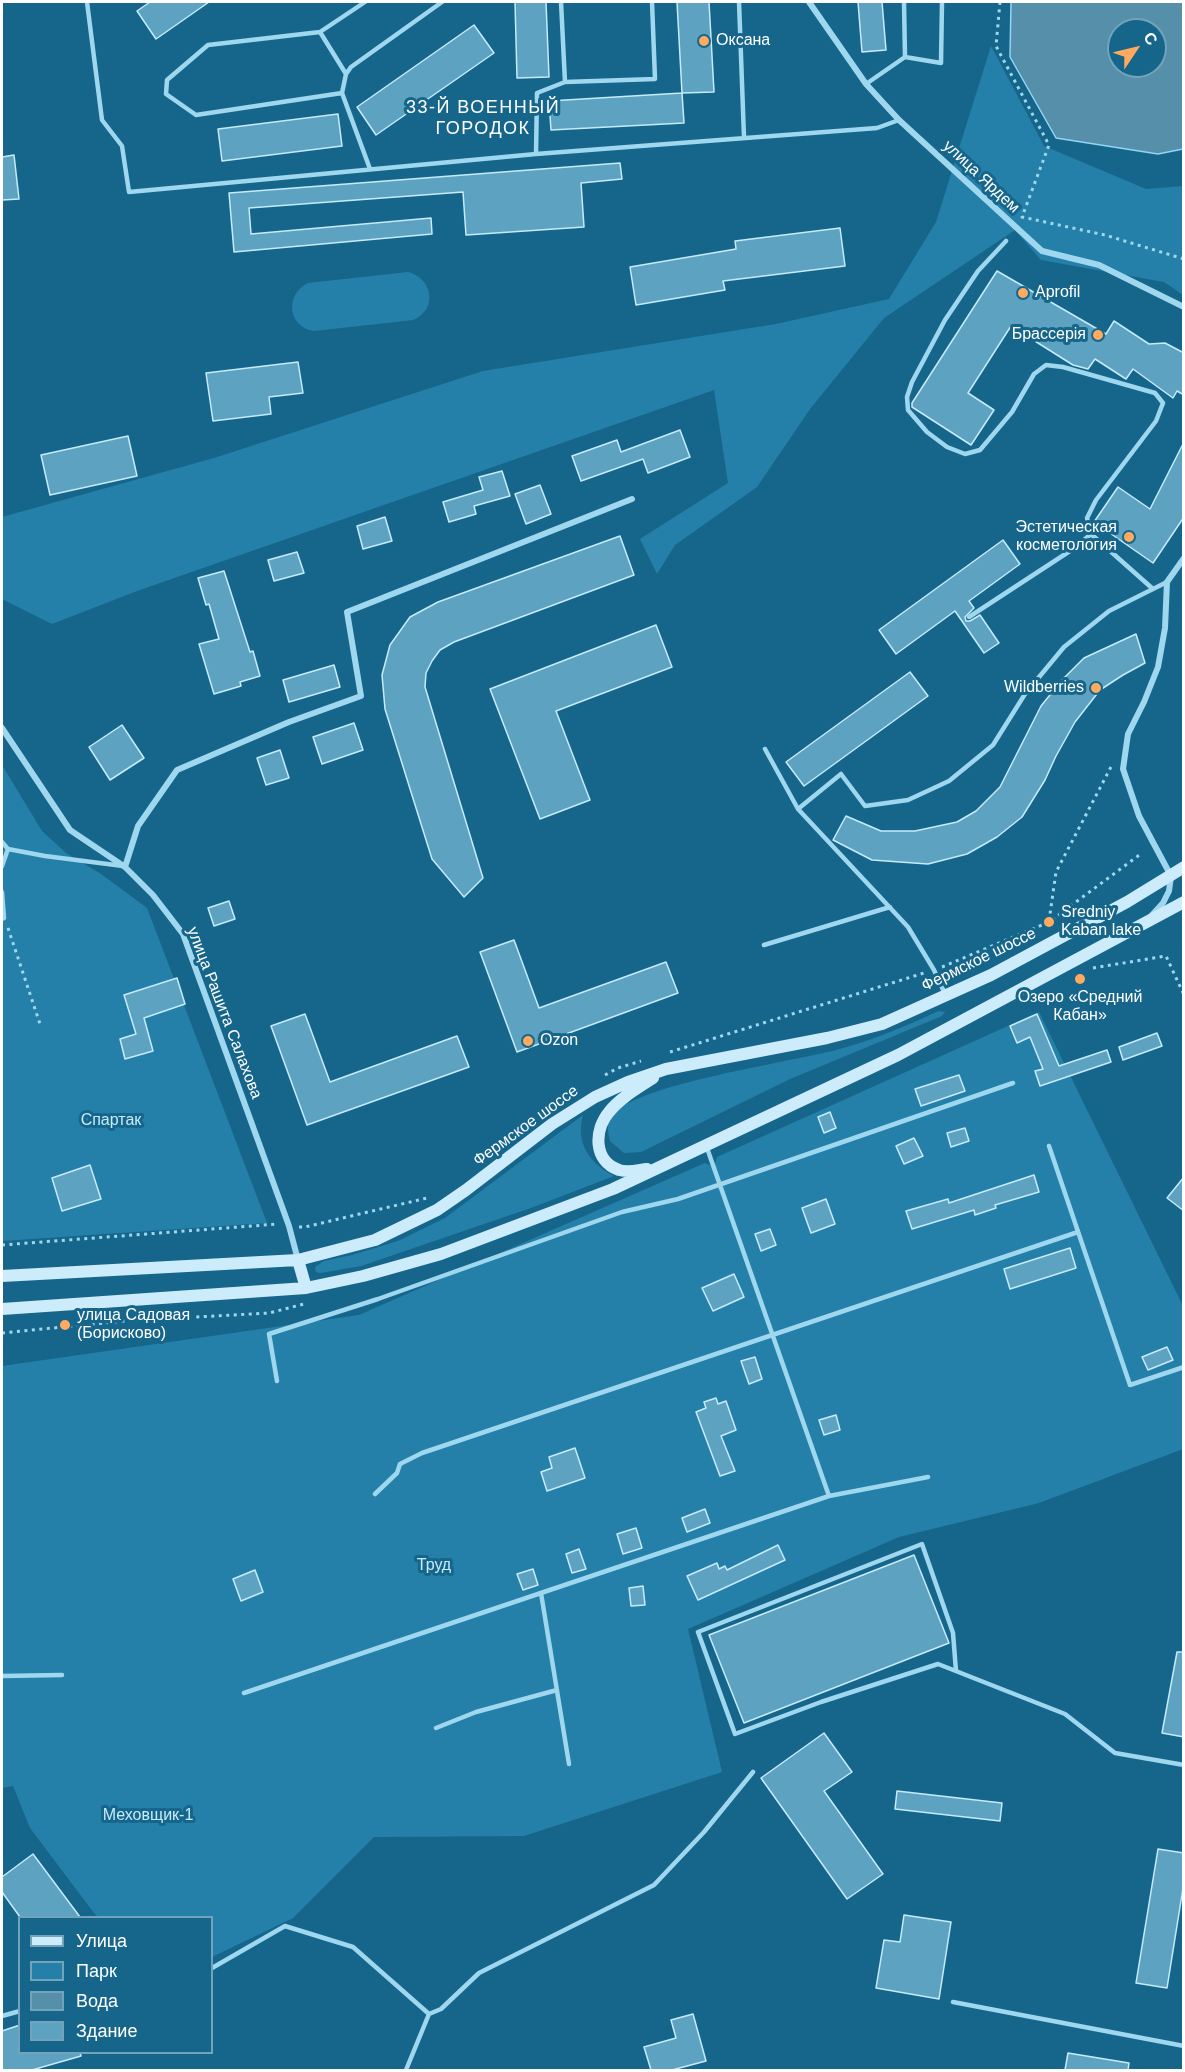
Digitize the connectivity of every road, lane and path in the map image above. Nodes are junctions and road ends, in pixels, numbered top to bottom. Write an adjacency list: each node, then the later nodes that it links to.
1 (87, 2): 20 (lane)
2 (365, 2): 11 (lane)
3 (442, 2): 13 (lane)
4 (561, 2): 14 (lane)
5 (652, 2): 14 (lane)
6 (739, 2): 18 (lane)
7 (809, 2): 15 (street, улица Ярдем)
8 (904, 2): 12 (lane)
9 (942, 2): 12 (lane)
10 (1000, 2): 22 (path)
11 (320, 32): 13 (lane); 16 (lane)
12 (905, 57): 15 (lane)
13 (346, 74): 16 (lane)
14 (565, 82): 19 (lane)
15 (866, 84): 17 (street, улица Ярдем)
16 (342, 93): 20 (lane)
17 (899, 120): 18 (lane); 23 (street, улица Ярдем)
18 (744, 137): 19 (lane)
19 (536, 154): 20 (lane)
20 (370, 169)
21 (1006, 241): 25 (lane)
22 (1184, 259)
23 (1184, 307)
24 (632, 499): 37 (street)
25 (1090, 534): 28 (lane); 29 (lane)
26 (1184, 558): 27 (street)
27 (1167, 582): 28 (lane); 39 (street)
28 (1153, 589): 33 (lane)
29 (969, 617)
30 (2, 728): 37 (street, улица Рашита Салахова)
31 (765, 749): 33 (lane)
32 (1117, 756): 44 (path)
33 (798, 809): 42 (lane)
34 (2, 842): 35 (lane)
35 (8, 849): 36 (lane); 37 (lane)
36 (2, 866)
37 (125, 867): 58 (street, улица Рашита Салахова)
38 (1184, 867): 39 (main road, Фермское шоссе)
39 (1171, 876): 45 (street); 49 (main road, Фермское шоссе)
40 (2, 892): 43 (lane)
41 (1184, 902): 45 (main road)
42 (890, 907): 46 (lane); 49 (lane)
43 (3, 918): 50 (path)
44 (1049, 922)
45 (1145, 923): 53 (main road)
46 (764, 945)
47 (1092, 968): 48 (path)
48 (1184, 995)
49 (946, 996): 51 (main road, Фермское шоссе)
50 (41, 1028)
51 (666, 1069): 55 (main road); 58 (main road, Фермское шоссе)
52 (1013, 1083): 56 (lane)
53 (706, 1145): 55 (main road); 56 (lane)
54 (1049, 1146): 57 (lane)
55 (659, 1168): 60 (main road)
56 (720, 1184): 62 (lane); 64 (lane)
57 (1078, 1232): 62 (lane); 63 (lane)
58 (298, 1260): 59 (main road, Фермское шоссе); 60 (main road)
59 (2, 1276)
60 (306, 1288): 61 (main road)
61 (2, 1309)
62 (772, 1335): 66 (lane); 67 (lane)
63 (1184, 1367)
64 (277, 1381)
65 (928, 1477): 67 (lane)
66 (375, 1494)
67 (829, 1496): 68 (lane)
68 (541, 1593): 72 (lane); 73 (lane)
69 (956, 1671): 69 (lane); 76 (lane)
70 (62, 1675): 71 (lane)
71 (2, 1677)
72 (557, 1690): 74 (lane); 75 (lane)
73 (244, 1693)
74 (436, 1728)
75 (569, 1764)
76 (1184, 1765)
77 (753, 1772): 81 (lane)
78 (213, 1967): 81 (lane)
79 (953, 2001): 83 (lane)
80 (18, 2012): 82 (lane)
81 (429, 2014): 84 (lane)
82 (2, 2016)
83 (1184, 2046)
84 (406, 2070)

